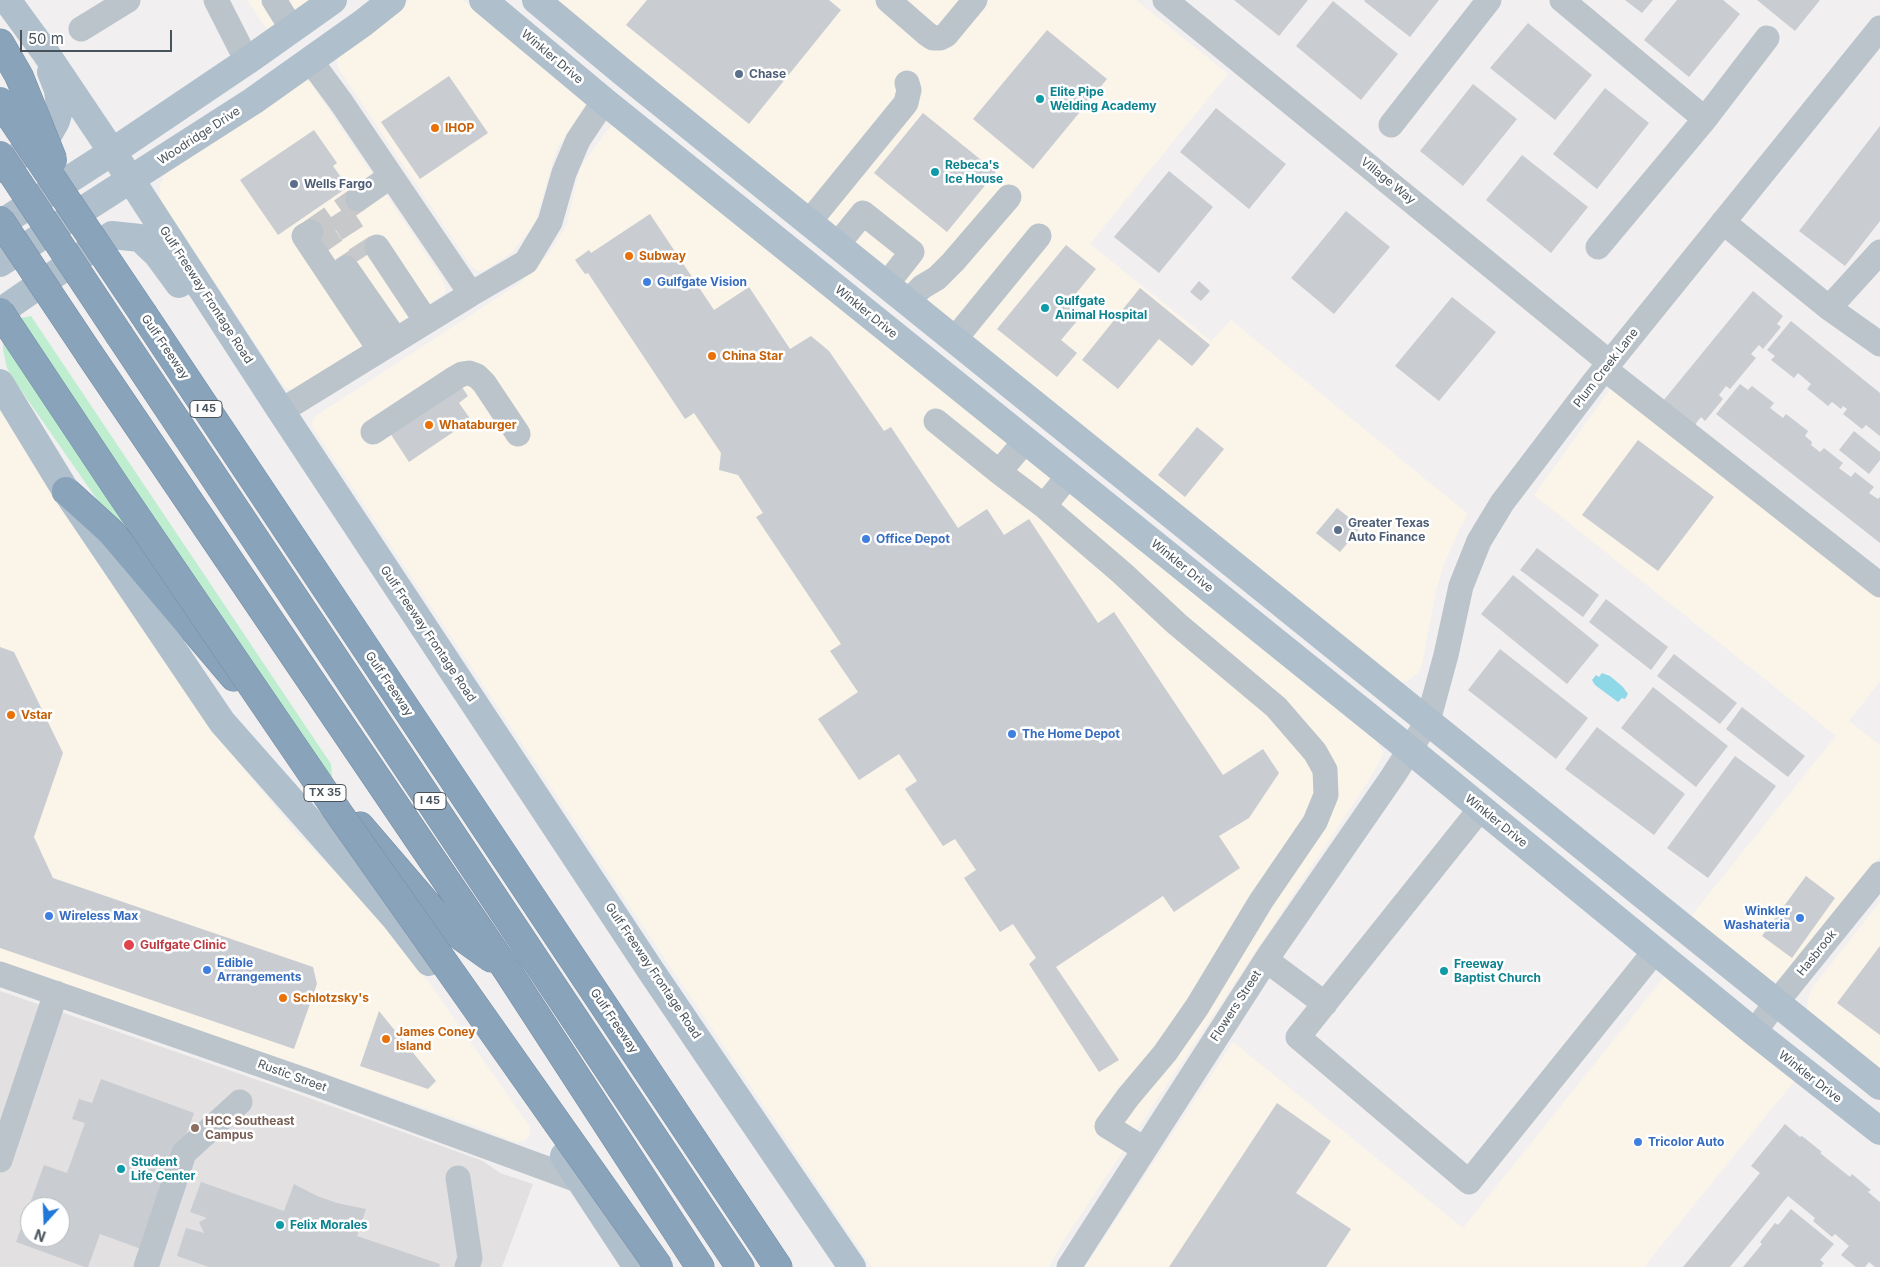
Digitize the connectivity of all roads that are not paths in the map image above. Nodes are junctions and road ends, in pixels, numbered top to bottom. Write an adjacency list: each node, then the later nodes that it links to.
1 (7, 0): 19 (main road, Gulf Freeway Frontage Road)
2 (128, 0): 15 (street)
3 (216, 0): 21 (street)
4 (274, 0): 16 (street)
5 (333, 0): 16 (main road)
6 (392, 0): 20 (main road, Woodridge Drive)
7 (483, 0): 25 (main road, Winkler Drive)
8 (536, 0): 22 (main road)
9 (888, 0): 10 (street)
10 (975, 0)
11 (1165, 0): 60 (street, Village Way)
12 (1489, 0): 27 (street)
13 (1562, 0): 26 (street)
14 (1880, 28): 41 (street, Plum Creek Lane)
15 (81, 29)
16 (292, 29): 21 (main road)
17 (1767, 38): 26 (street)
18 (0, 44): 38 (highway, bridge)
19 (44, 52): 29 (main road, Gulf Freeway Frontage Road); 32 (main road)
20 (310, 60): 33 (street); 34 (main road, Woodridge Drive)
21 (247, 61): 29 (main road)
22 (625, 74): 25 (main road); 28 (main road)
23 (907, 83): 40 (street)
24 (0, 101): 38 (highway, Gulf Freeway / I 45, bridge)
25 (604, 101): 30 (main road, Winkler Drive); 49 (street)
26 (1705, 119): 46 (street)
27 (1391, 125)
28 (692, 128): 30 (main road); 40 (main road)
29 (112, 152): 34 (main road, Gulf Freeway Frontage Road); 42 (main road)
30 (670, 154): 35 (main road, Winkler Drive)
31 (0, 155): 101 (highway, I 45, bridge)
32 (0, 169)
33 (391, 176): 37 (street); 49 (street)
34 (131, 180): 48 (main road, Woodridge Drive); 62 (main road, Gulf Freeway Frontage Road)
35 (714, 189): 40 (main road); 58 (main road, Winkler Drive)
36 (1009, 196): 50 (street)
37 (358, 198)
38 (74, 210): 102 (highway, Gulf Freeway / I 45, bridge)
39 (0, 220): 83 (highway, I 45, bridge)
40 (809, 222): 45 (main road)
41 (1724, 222): 51 (street); 60 (street, Plum Creek Lane)
42 (0, 224)
43 (310, 232): 55 (street)
44 (1039, 236): 56 (street)
45 (837, 245): 50 (main road); 50 (street)
46 (1598, 247)
47 (1880, 252): 51 (street)
48 (0, 263)
49 (470, 294): 55 (street)
50 (897, 294): 53 (main road)
51 (1829, 308): 57 (street)
52 (0, 312): 99 (highway, TX 35, bridge)
53 (932, 321): 56 (main road); 58 (main road)
54 (0, 322): 62 (main road)
55 (404, 335): 55 (street); 62 (street)
56 (954, 340): 70 (main road)
57 (1880, 344)
58 (909, 347): 67 (main road, Winkler Drive)
59 (0, 360): 63 (main road)
60 (1608, 366): 74 (street, Village Way); 75 (street, Plum Creek Lane)
61 (0, 383): 63 (main road)
62 (278, 408): 103 (main road, Gulf Freeway Frontage Road)
63 (20, 415): 71 (main road)
64 (936, 421): 68 (street)
65 (373, 432): 66 (street)
66 (518, 434)
67 (1026, 440): 68 (street); 69 (main road, Winkler Drive)
68 (999, 472): 72 (street)
69 (1070, 475): 72 (street); 73 (main road, Winkler Drive)
70 (1138, 488): 73 (main road); 75 (main road)
71 (66, 491): 83 (highway); 95 (main road)
72 (1044, 506): 78 (street)
73 (1116, 514): 76 (main road, Winkler Drive)
74 (1880, 585)
75 (1428, 721): 76 (street, Plum Creek Lane); 86 (main road)
76 (1410, 750): 77 (main road, Winkler Drive); 79 (street, Flowers Street)
77 (1481, 808): 81 (main road, Winkler Drive); 87 (street)
78 (1315, 822): 79 (street); 92 (street)
79 (1346, 843): 82 (street, Flowers Street)
80 (1880, 874): 86 (street, Hasbrook)
81 (1655, 951): 87 (street); 88 (main road, Winkler Drive)
82 (1266, 960): 87 (street); 92 (street, Flowers Street)
83 (507, 970): 100 (highway, I 45)
84 (0, 974): 85 (street, Rustic Street)
85 (56, 994): 93 (street); 95 (street, Rustic Street)
86 (1776, 1003): 88 (street, Hasbrook); 89 (main road)
87 (1325, 1004)
88 (1754, 1032): 91 (main road, Winkler Drive)
89 (1880, 1086)
90 (240, 1102): 96 (street)
91 (1880, 1132)
92 (1144, 1149): 104 (street, Flowers Street)
93 (0, 1160)
94 (458, 1178): 97 (street)
95 (583, 1182): 98 (main road)
96 (146, 1267)
97 (467, 1267)
98 (637, 1267)
99 (659, 1267)
100 (700, 1267)
101 (740, 1267)
102 (778, 1267)
103 (852, 1267)
104 (1069, 1267)

